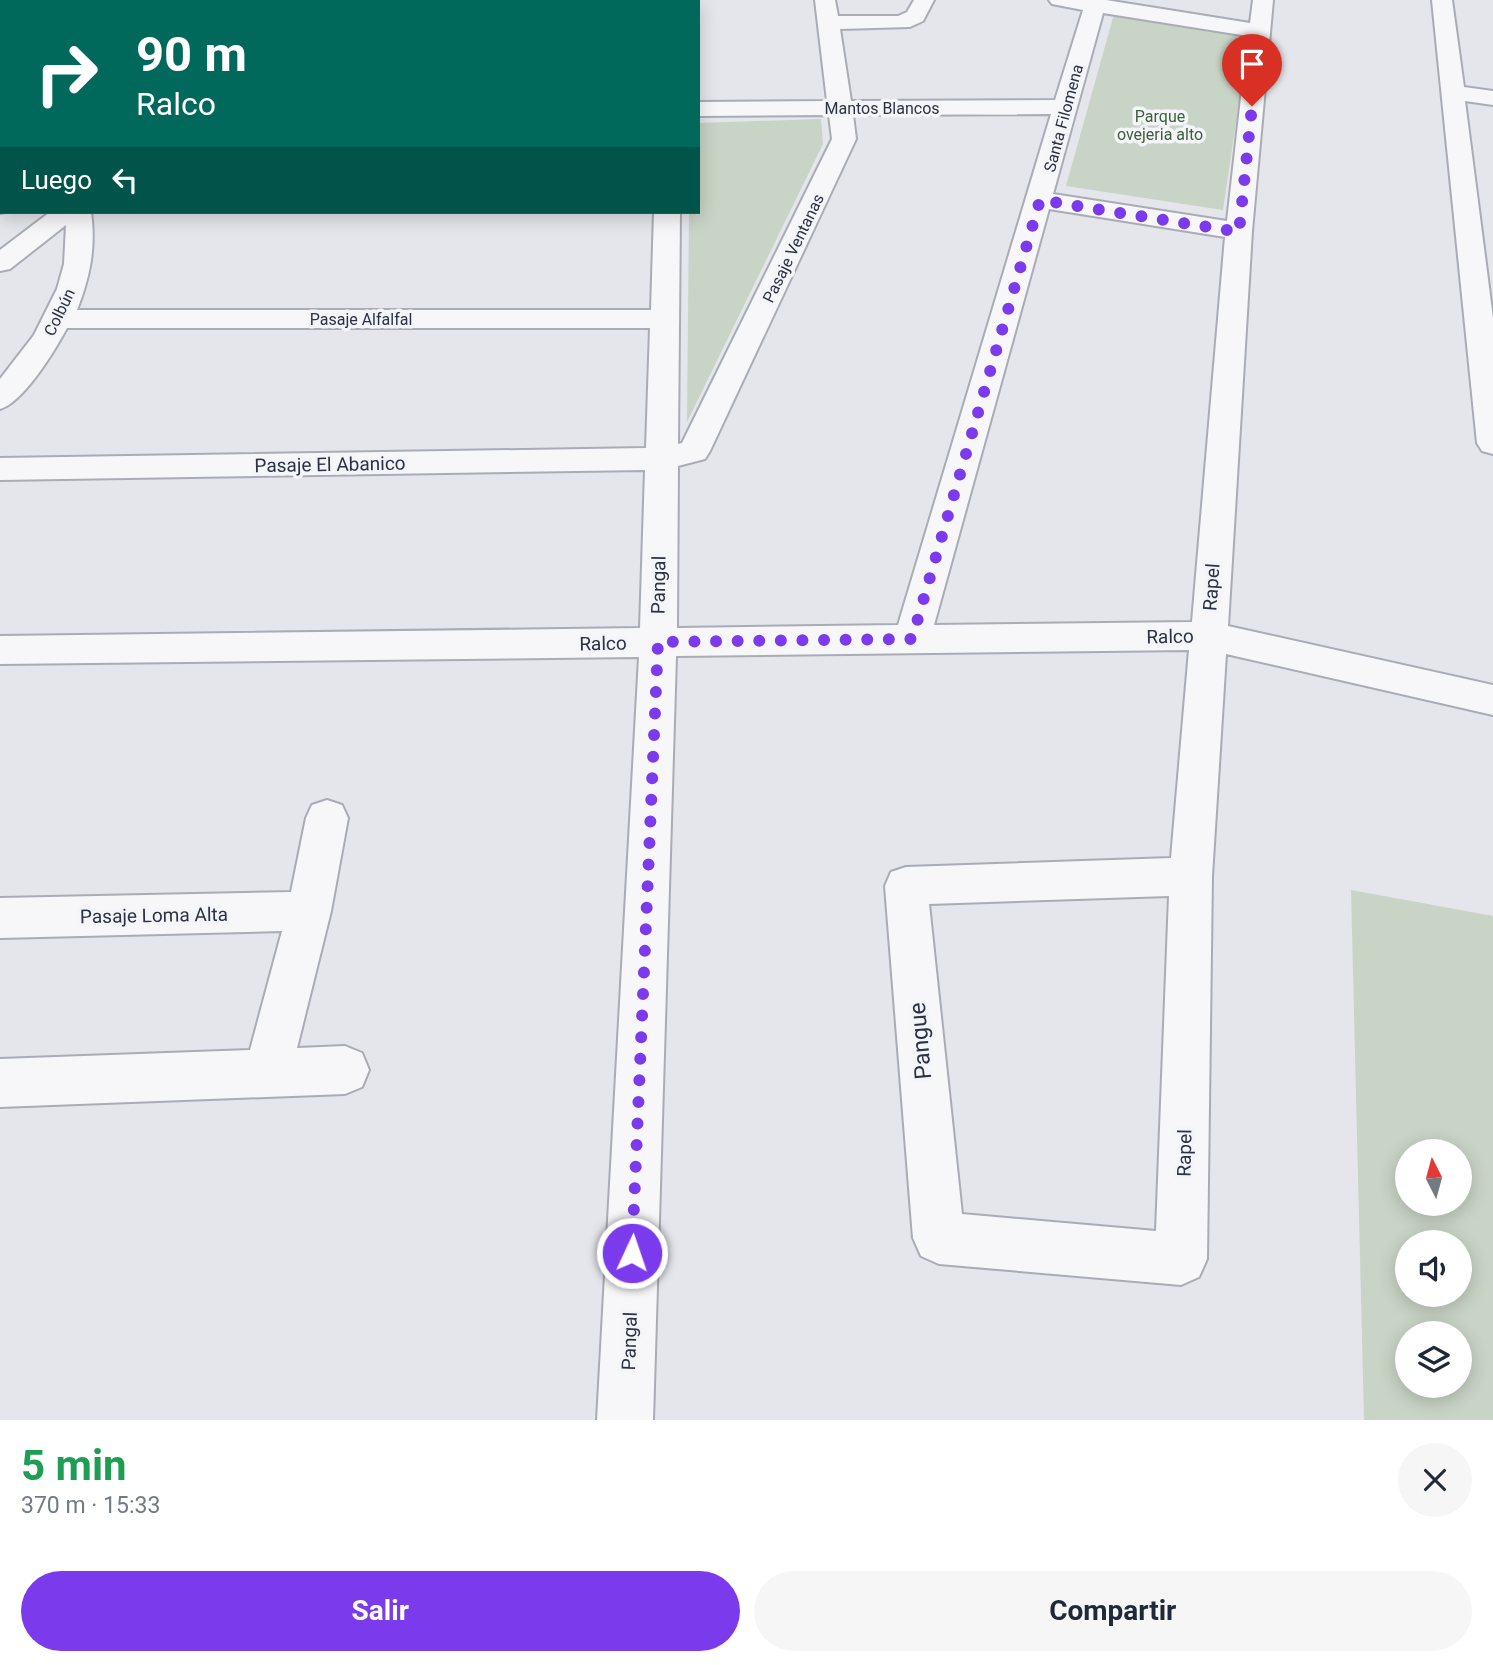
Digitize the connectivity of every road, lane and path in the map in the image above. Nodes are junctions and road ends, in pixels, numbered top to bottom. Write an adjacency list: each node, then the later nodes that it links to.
1 (924, 0): 5 (street)
2 (1059, 0): 4 (street)
3 (1442, 0): 7 (street)
4 (1095, 3): 6 (street); 9 (street, Santa Filomena)
5 (827, 12): 10 (street, Pasaje Ventanas)
6 (1261, 16): 16 (street, Rapel)
7 (1454, 93): 8 (street); 21 (street)
8 (1493, 98)
9 (1066, 107): 10 (street, Mantos Blancos); 12 (street, Santa Filomena)
10 (841, 108): 11 (street, Mantos Blancos); 22 (street, Pasaje Ventanas)
11 (700, 109)
12 (1040, 200): 16 (street); 25 (street, Santa Filomena)
13 (63, 214): 17 (street)
14 (78, 214): 19 (street, Colbún)
15 (667, 214): 18 (street, Pangal)
16 (1239, 232): 24 (street, Rapel)
17 (0, 263)
18 (664, 318): 19 (street, Pasaje Alfalfal); 22 (street, Pangal)
19 (58, 319): 20 (street, Colbún)
20 (0, 399)
21 (1493, 443)
22 (660, 459): 23 (street, Pasaje El Abanico); 26 (street, Pangal)
23 (0, 469)
24 (1208, 636): 25 (street, Ralco); 28 (street, Ralco); 30 (street, Rapel)
25 (912, 639): 26 (street, Ralco)
26 (658, 642): 27 (street, Ralco); 37 (street, Pangal)
27 (0, 650)
28 (1493, 700)
29 (327, 818): 31 (street)
30 (1191, 876): 36 (street, Rapel); 36 (street, Pangue)
31 (309, 911): 32 (street, Pasaje Loma Alta); 34 (street)
32 (0, 918)
33 (345, 1070): 34 (street)
34 (267, 1073): 35 (street)
35 (0, 1083)
36 (1181, 1259)
37 (625, 1420)

